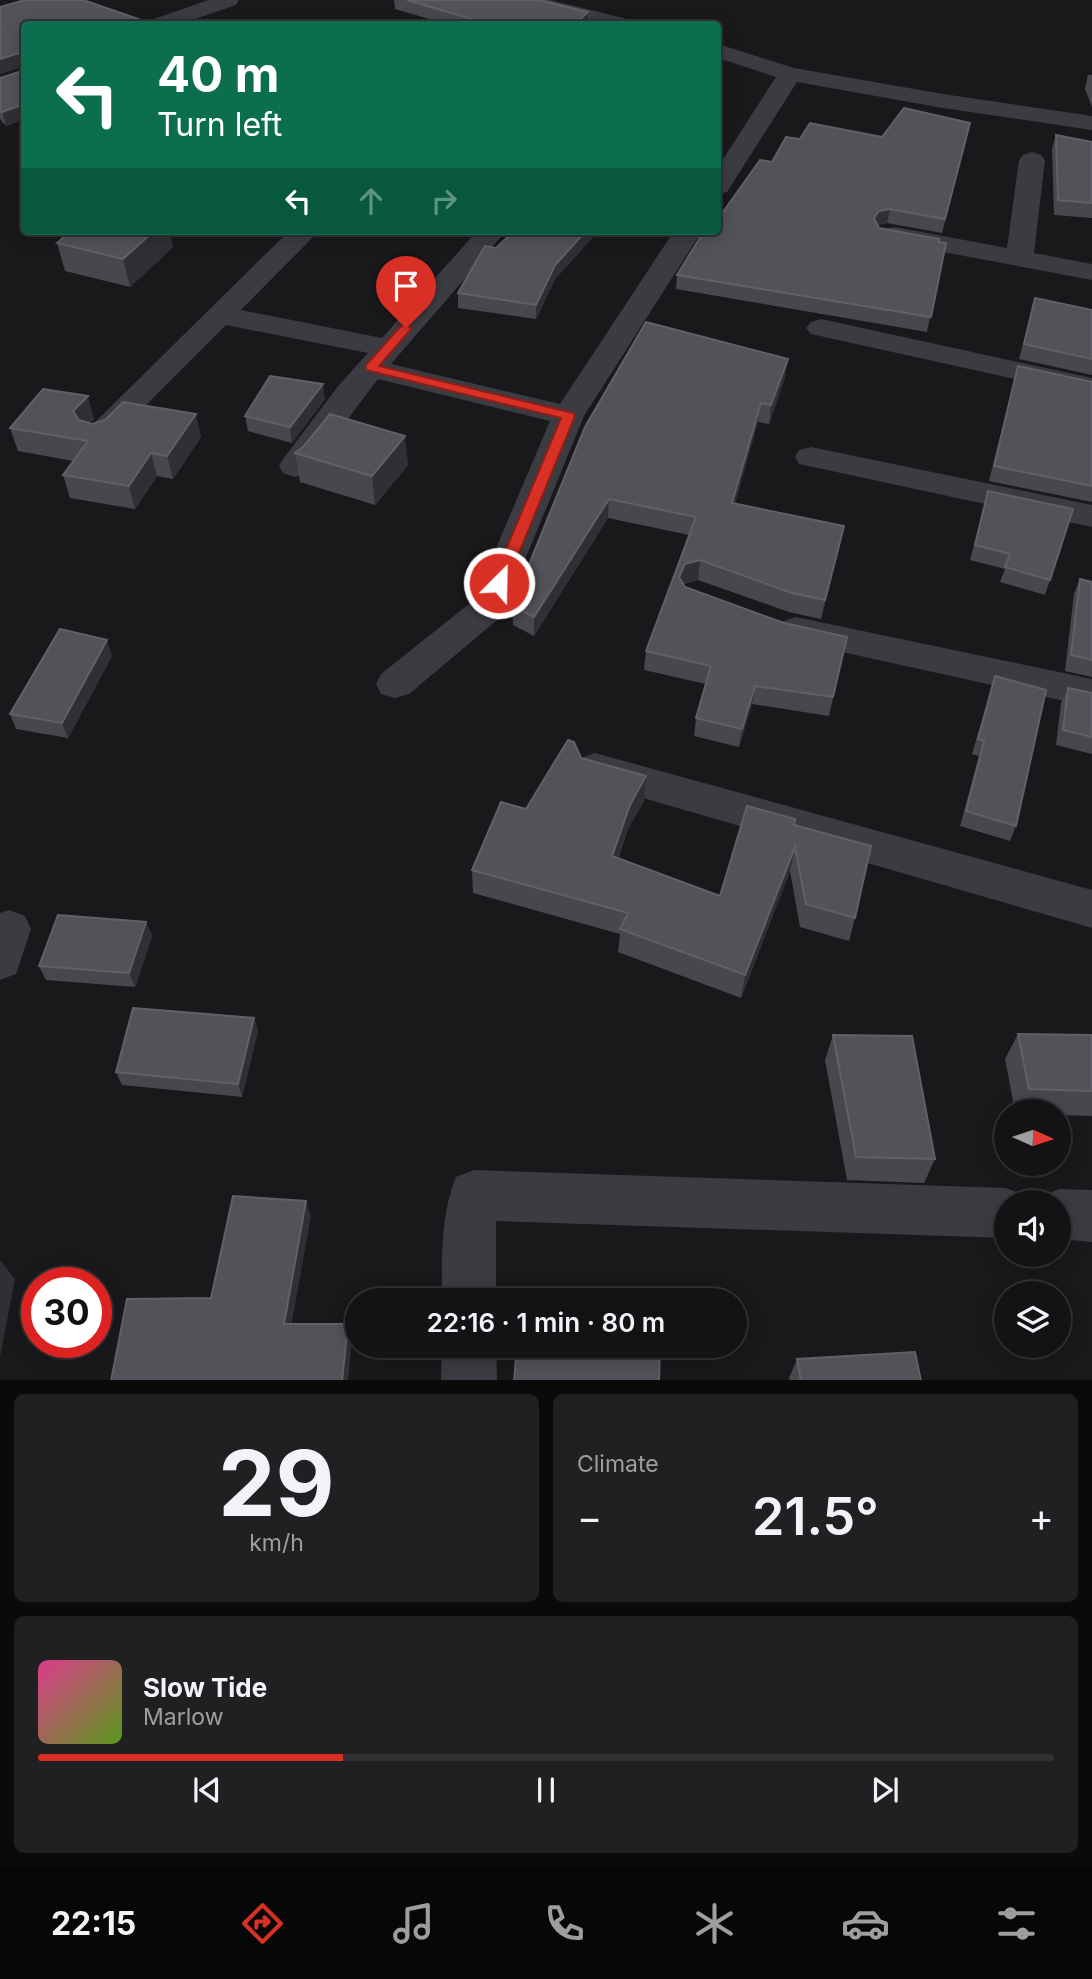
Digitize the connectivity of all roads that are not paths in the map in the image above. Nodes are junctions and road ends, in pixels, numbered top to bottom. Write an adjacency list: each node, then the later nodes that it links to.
1 (228, 0): 3 (street)
2 (527, 7): 4 (street)
3 (170, 21)
4 (603, 21)
5 (721, 52): 6 (street)
6 (790, 74): 7 (street); 9 (street)
7 (1092, 123)
8 (1032, 160): 14 (street)
9 (721, 181)
10 (887, 234): 14 (street)
11 (301, 235): 16 (street)
12 (488, 235): 18 (street)
13 (685, 235): 20 (street)
14 (1019, 259): 15 (street)
15 (1092, 272)
16 (220, 315): 18 (street); 21 (street)
17 (821, 328): 19 (street)
18 (379, 358): 20 (street); 23 (street)
19 (1092, 387)
20 (568, 416): 26 (street)
21 (99, 434)
22 (811, 457): 24 (street)
23 (295, 466)
24 (1092, 516)
25 (758, 618): 27 (street)
26 (394, 684)
27 (1092, 693)
28 (595, 769): 29 (street)
29 (1092, 909)
30 (994, 1213): 33 (street)
31 (1071, 1215): 32 (street)
32 (1092, 1216)
33 (469, 1288)
34 (469, 1358): 35 (street)
35 (469, 1380)

